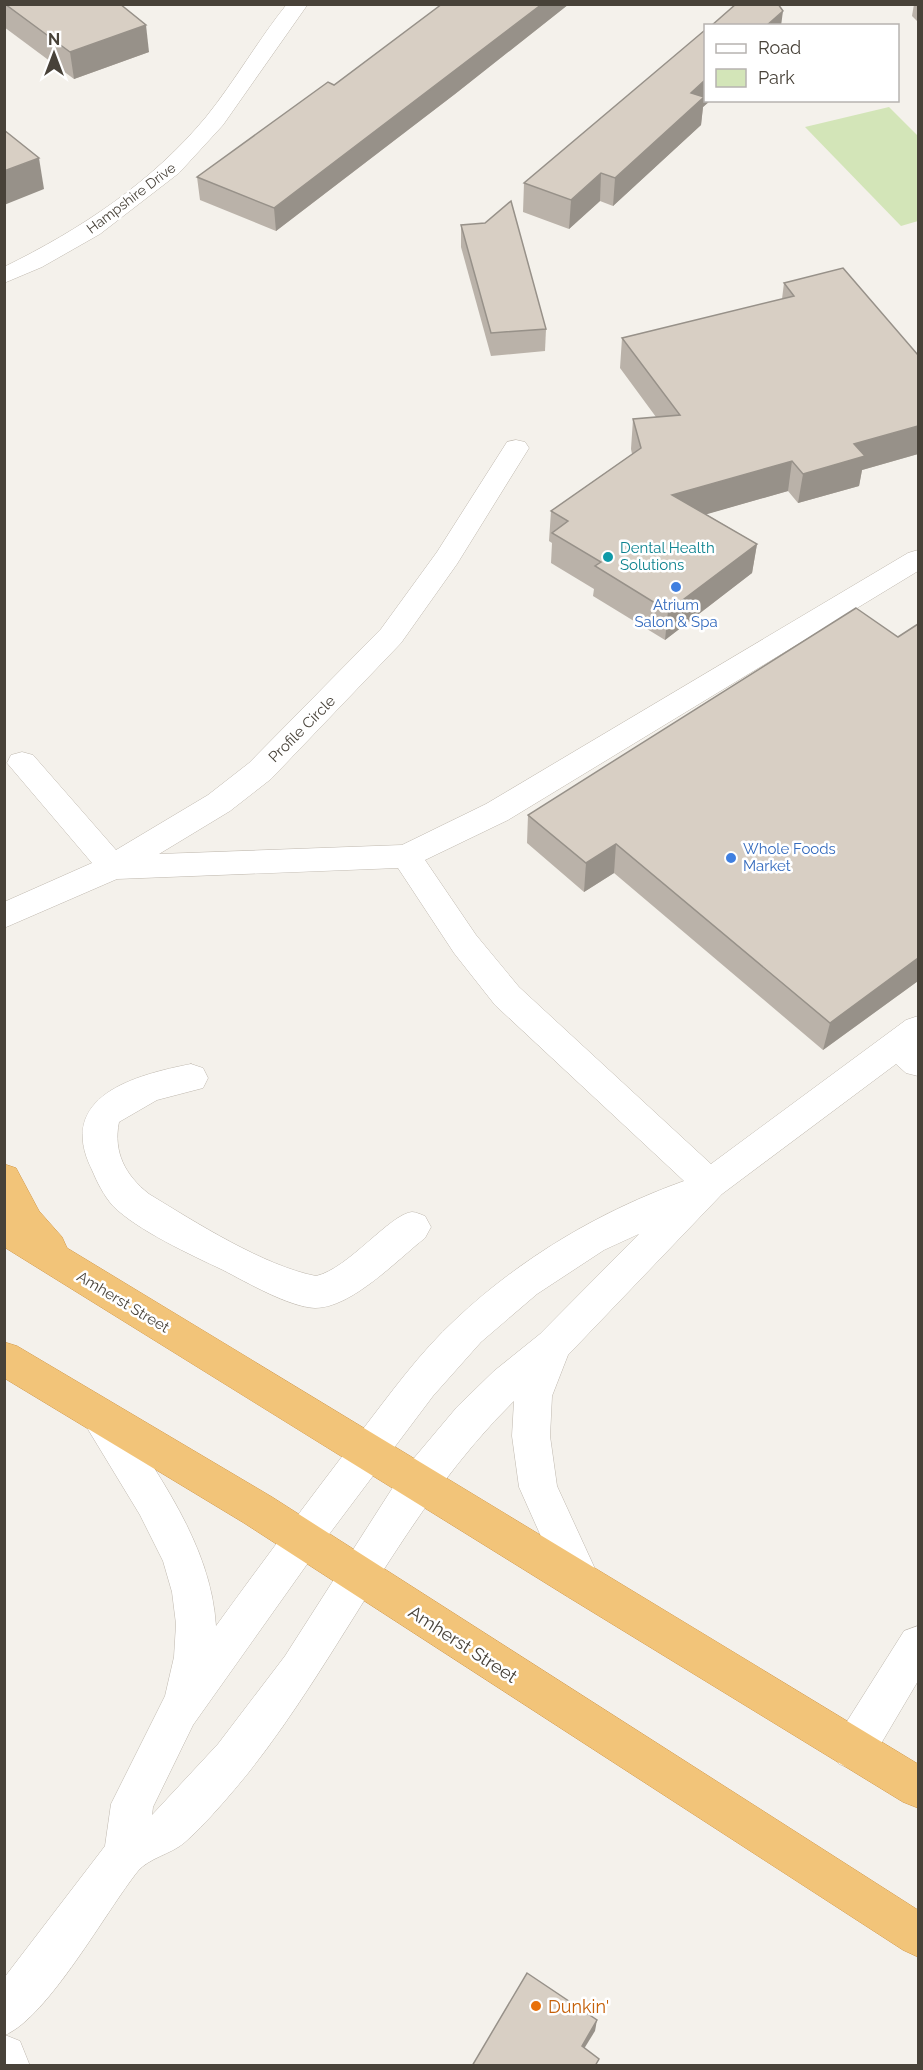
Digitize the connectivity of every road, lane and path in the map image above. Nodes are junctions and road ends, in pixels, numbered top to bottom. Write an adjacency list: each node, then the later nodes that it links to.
1 (298, 4): 2 (street, Hampshire Drive)
2 (4, 276)
3 (516, 448): 7 (street, Profile Circle)
4 (918, 559): 6 (street)
5 (21, 763): 7 (street)
6 (406, 856): 7 (street); 12 (street)
7 (113, 867): 8 (street, Profile Circle)
8 (4, 916)
9 (911, 1045): 12 (street)
10 (191, 1078): 13 (street)
11 (4, 1179): 15 (highway)
12 (710, 1184): 16 (street); 19 (street)
13 (413, 1227)
14 (4, 1228): 15 (highway, Amherst Street)
15 (63, 1266): 19 (highway, Amherst Street)
16 (553, 1345): 20 (street); 23 (street)
17 (4, 1358): 18 (highway, Amherst Street)
18 (102, 1419): 21 (highway, Amherst Street); 25 (street)
19 (368, 1451): 20 (highway, Amherst Street); 21 (street)
20 (418, 1483): 22 (street); 23 (highway, Amherst Street)
21 (301, 1540): 22 (highway, Amherst Street); 25 (street)
22 (358, 1576): 28 (street); 29 (highway, Amherst Street)
23 (582, 1584): 26 (highway, Amherst Street)
24 (912, 1666): 26 (street)
25 (178, 1711): 28 (street)
26 (854, 1749): 27 (highway, Amherst Street)
27 (918, 1786)
28 (125, 1854): 30 (street)
29 (918, 1935)
30 (4, 2013)
31 (4, 2058): 32 (street)
32 (8, 2066)

